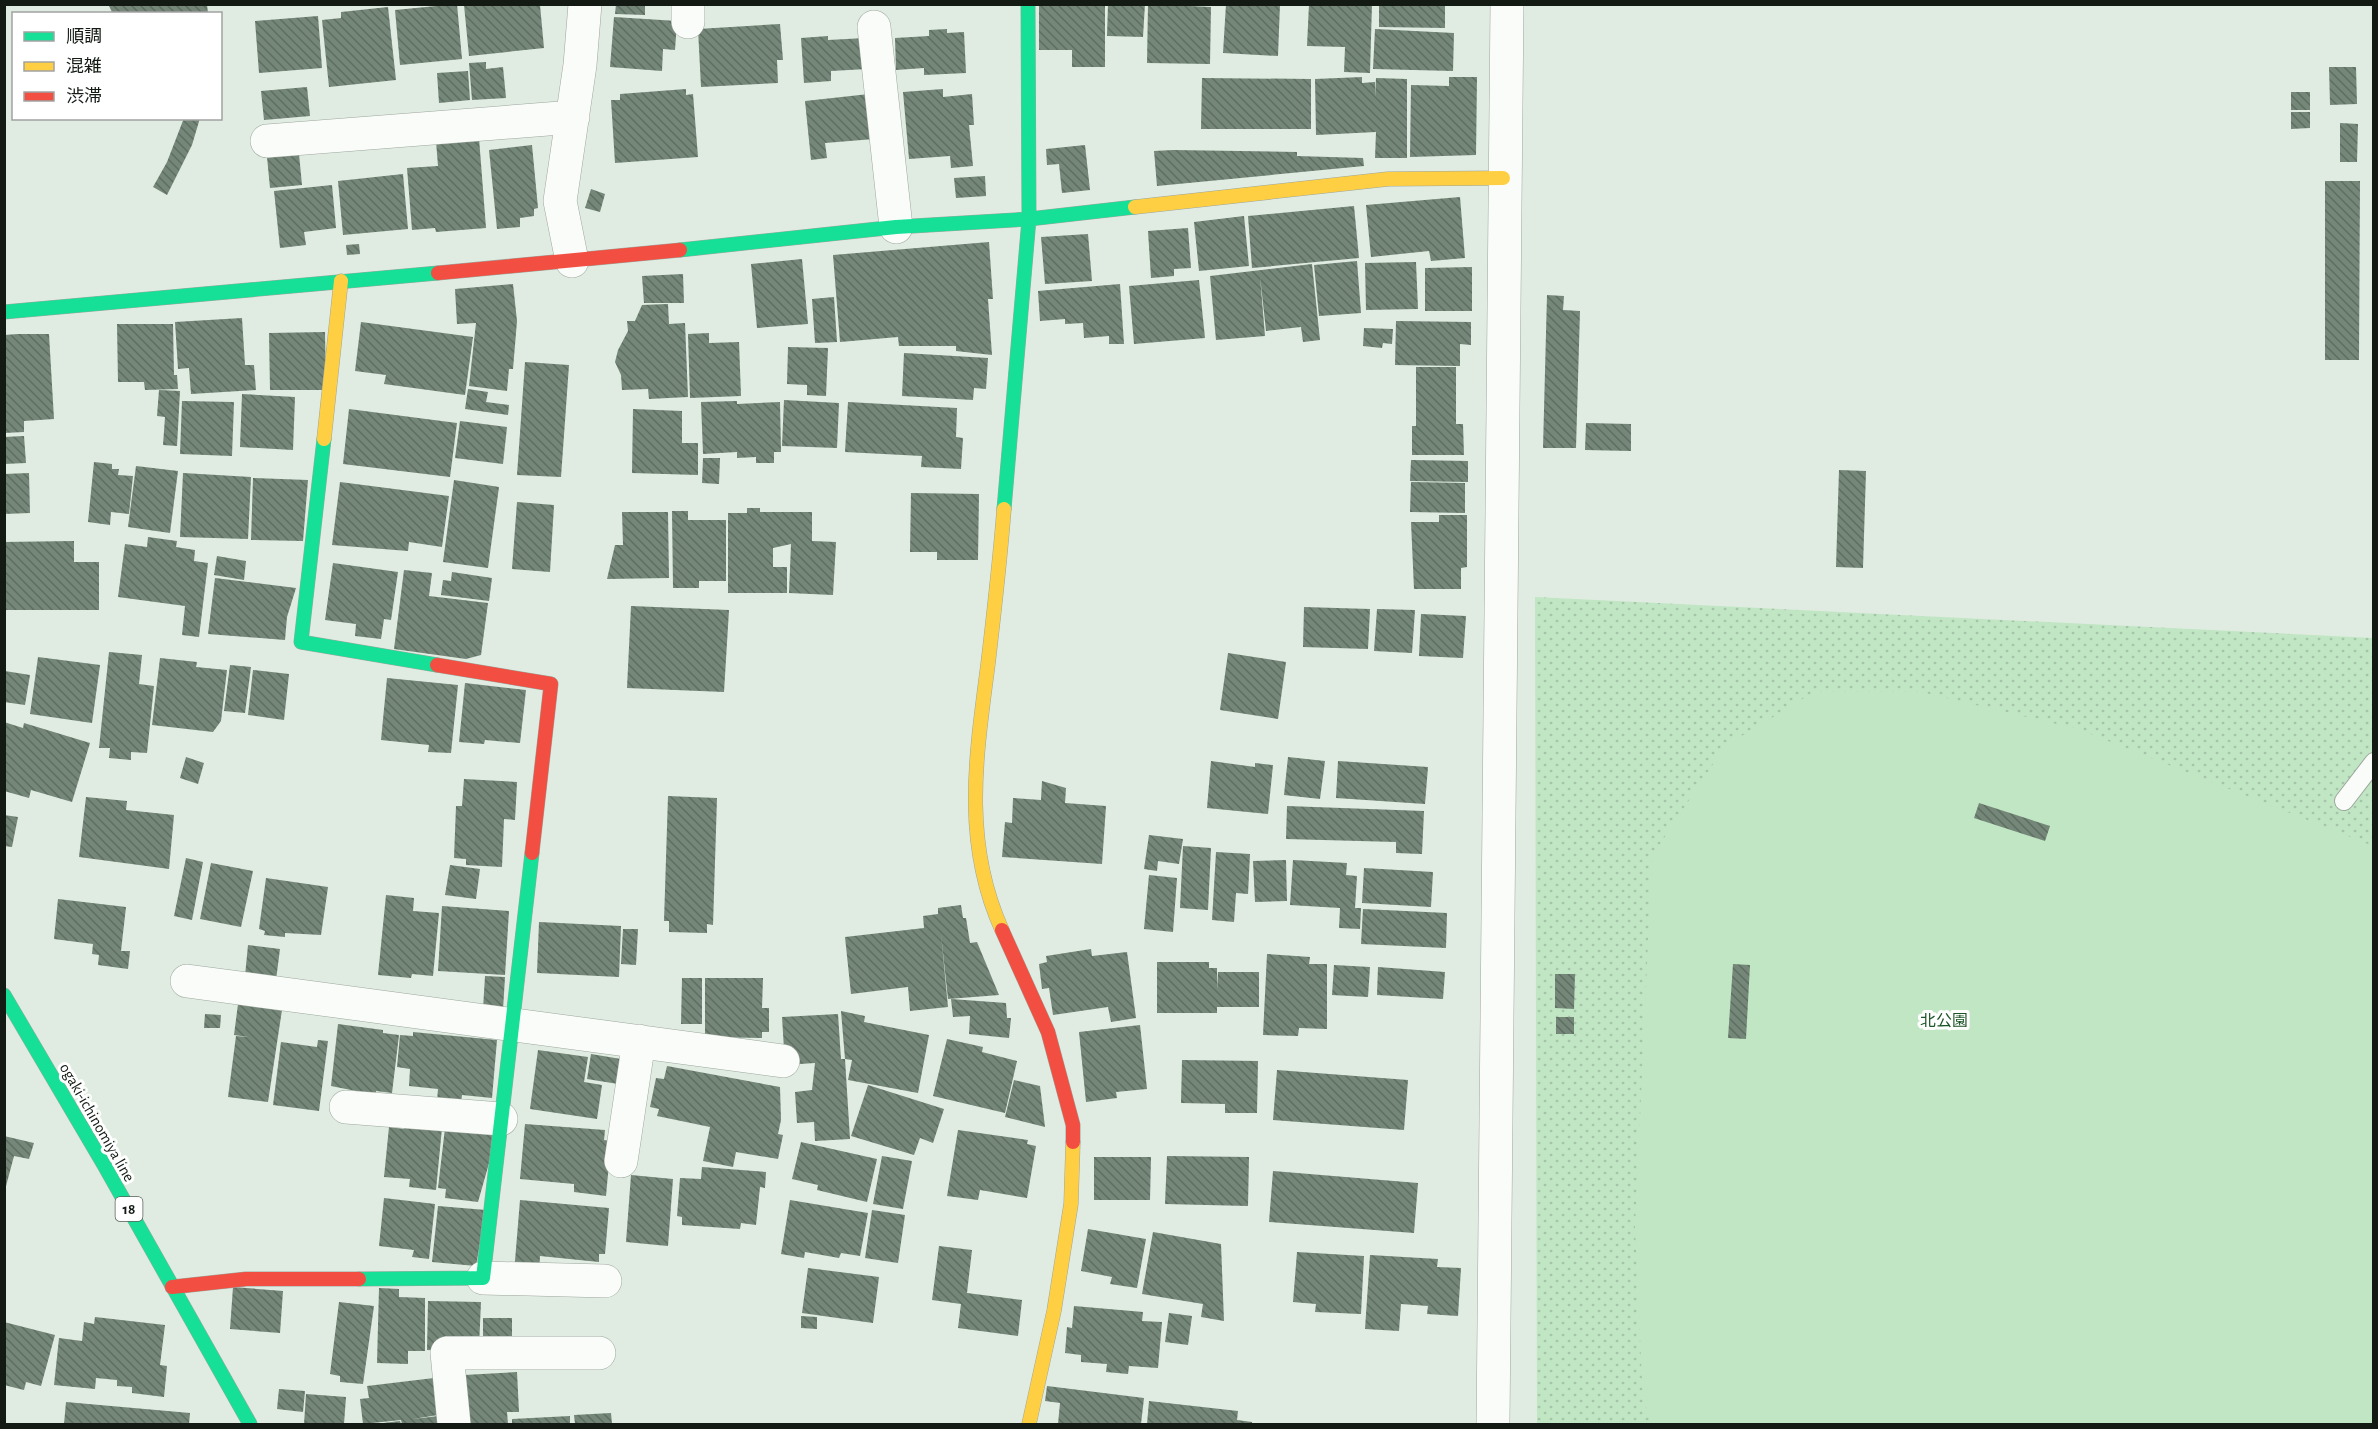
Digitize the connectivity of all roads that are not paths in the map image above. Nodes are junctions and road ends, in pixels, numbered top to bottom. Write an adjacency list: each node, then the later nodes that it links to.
1 (585, 4): 5 (street)
2 (1028, 4): 8 (street)
3 (1507, 4): 7 (street)
4 (874, 27): 9 (street)
5 (573, 117): 6 (street); 10 (street)
6 (267, 141)
7 (1503, 178): 8 (street); 30 (street)
8 (1029, 219): 9 (street); 29 (street)
9 (896, 227): 10 (street)
10 (572, 261): 11 (street)
11 (341, 281): 12 (street); 17 (street)
12 (4, 312)
13 (2373, 762): 14 (lane)
14 (2344, 801)
15 (187, 981): 17 (street)
16 (4, 995): 25 (street, ogaki-ichinomiya line / 18)
17 (512, 1023): 18 (street); 21 (street)
18 (639, 1041): 19 (street); 22 (street)
19 (783, 1061)
20 (346, 1107): 21 (street)
21 (501, 1119): 23 (street)
22 (621, 1161)
23 (483, 1278): 24 (street); 25 (street)
24 (605, 1281)
25 (172, 1287): 27 (street, ogaki-ichinomiya line / 18)
26 (599, 1353): 28 (street)
27 (250, 1425)
28 (454, 1425)
29 (1029, 1425)
30 (1493, 1425)

